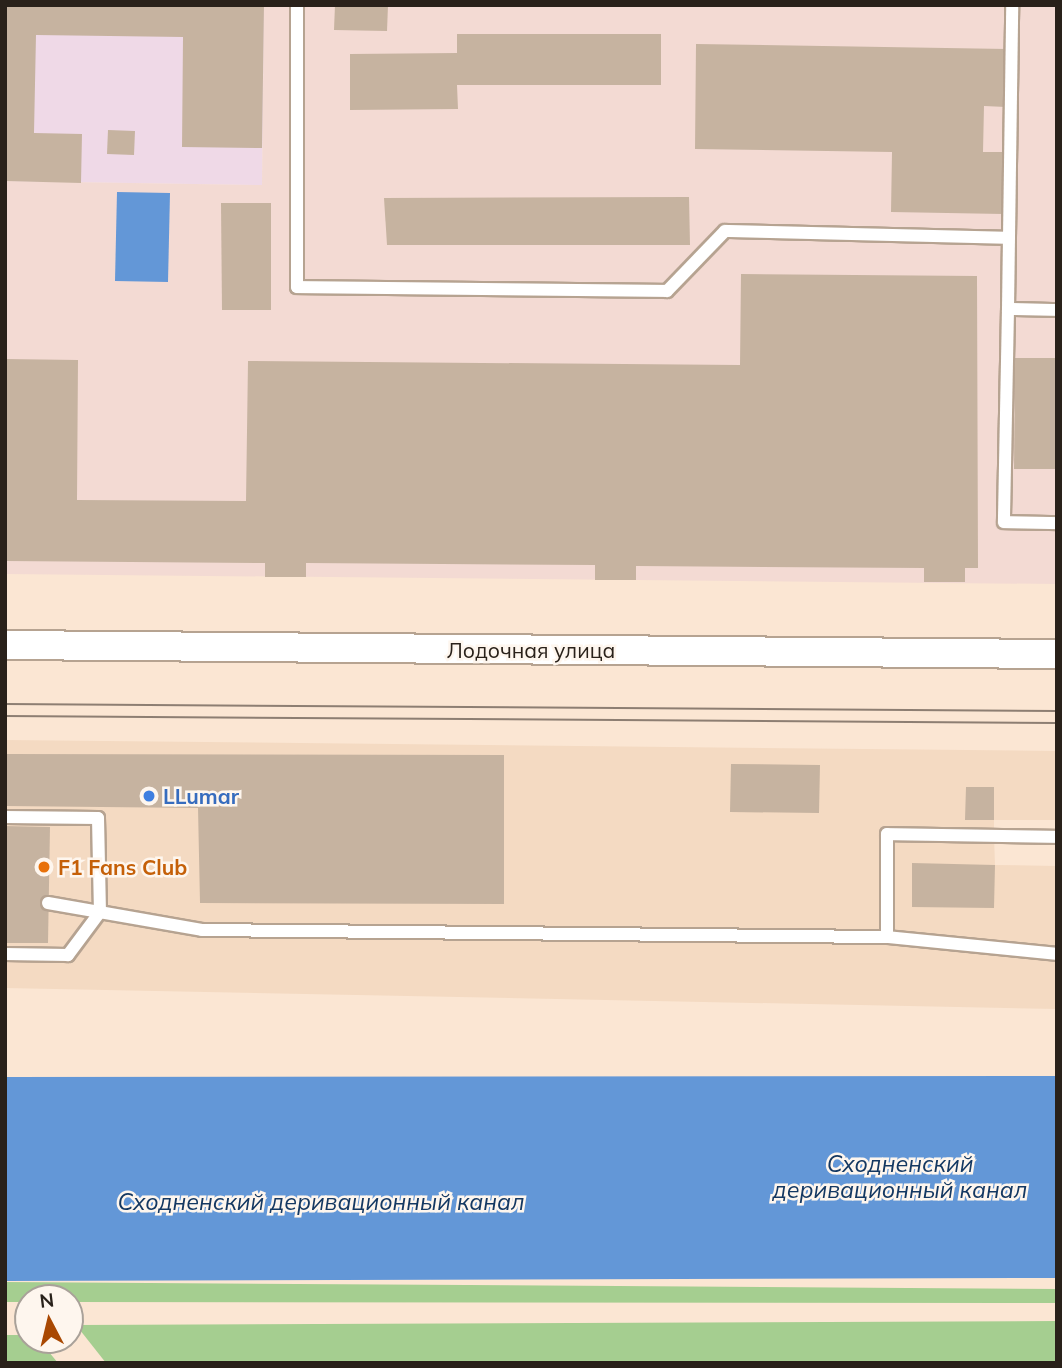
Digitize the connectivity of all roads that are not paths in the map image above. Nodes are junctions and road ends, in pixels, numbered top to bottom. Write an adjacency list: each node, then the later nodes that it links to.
1 (297, 5): 3 (lane)
2 (1012, 5): 3 (lane)
3 (1009, 238): 4 (lane)
4 (1008, 309): 5 (lane); 6 (lane)
5 (1057, 310)
6 (1057, 523)
7 (5, 645): 8 (street, Лодочная улица)
8 (1057, 654)
9 (5, 817): 12 (lane)
10 (1057, 837): 13 (lane)
11 (48, 903): 12 (lane)
12 (100, 912): 13 (lane); 14 (lane)
13 (887, 937): 15 (lane)
14 (5, 954)
15 (1057, 954)

